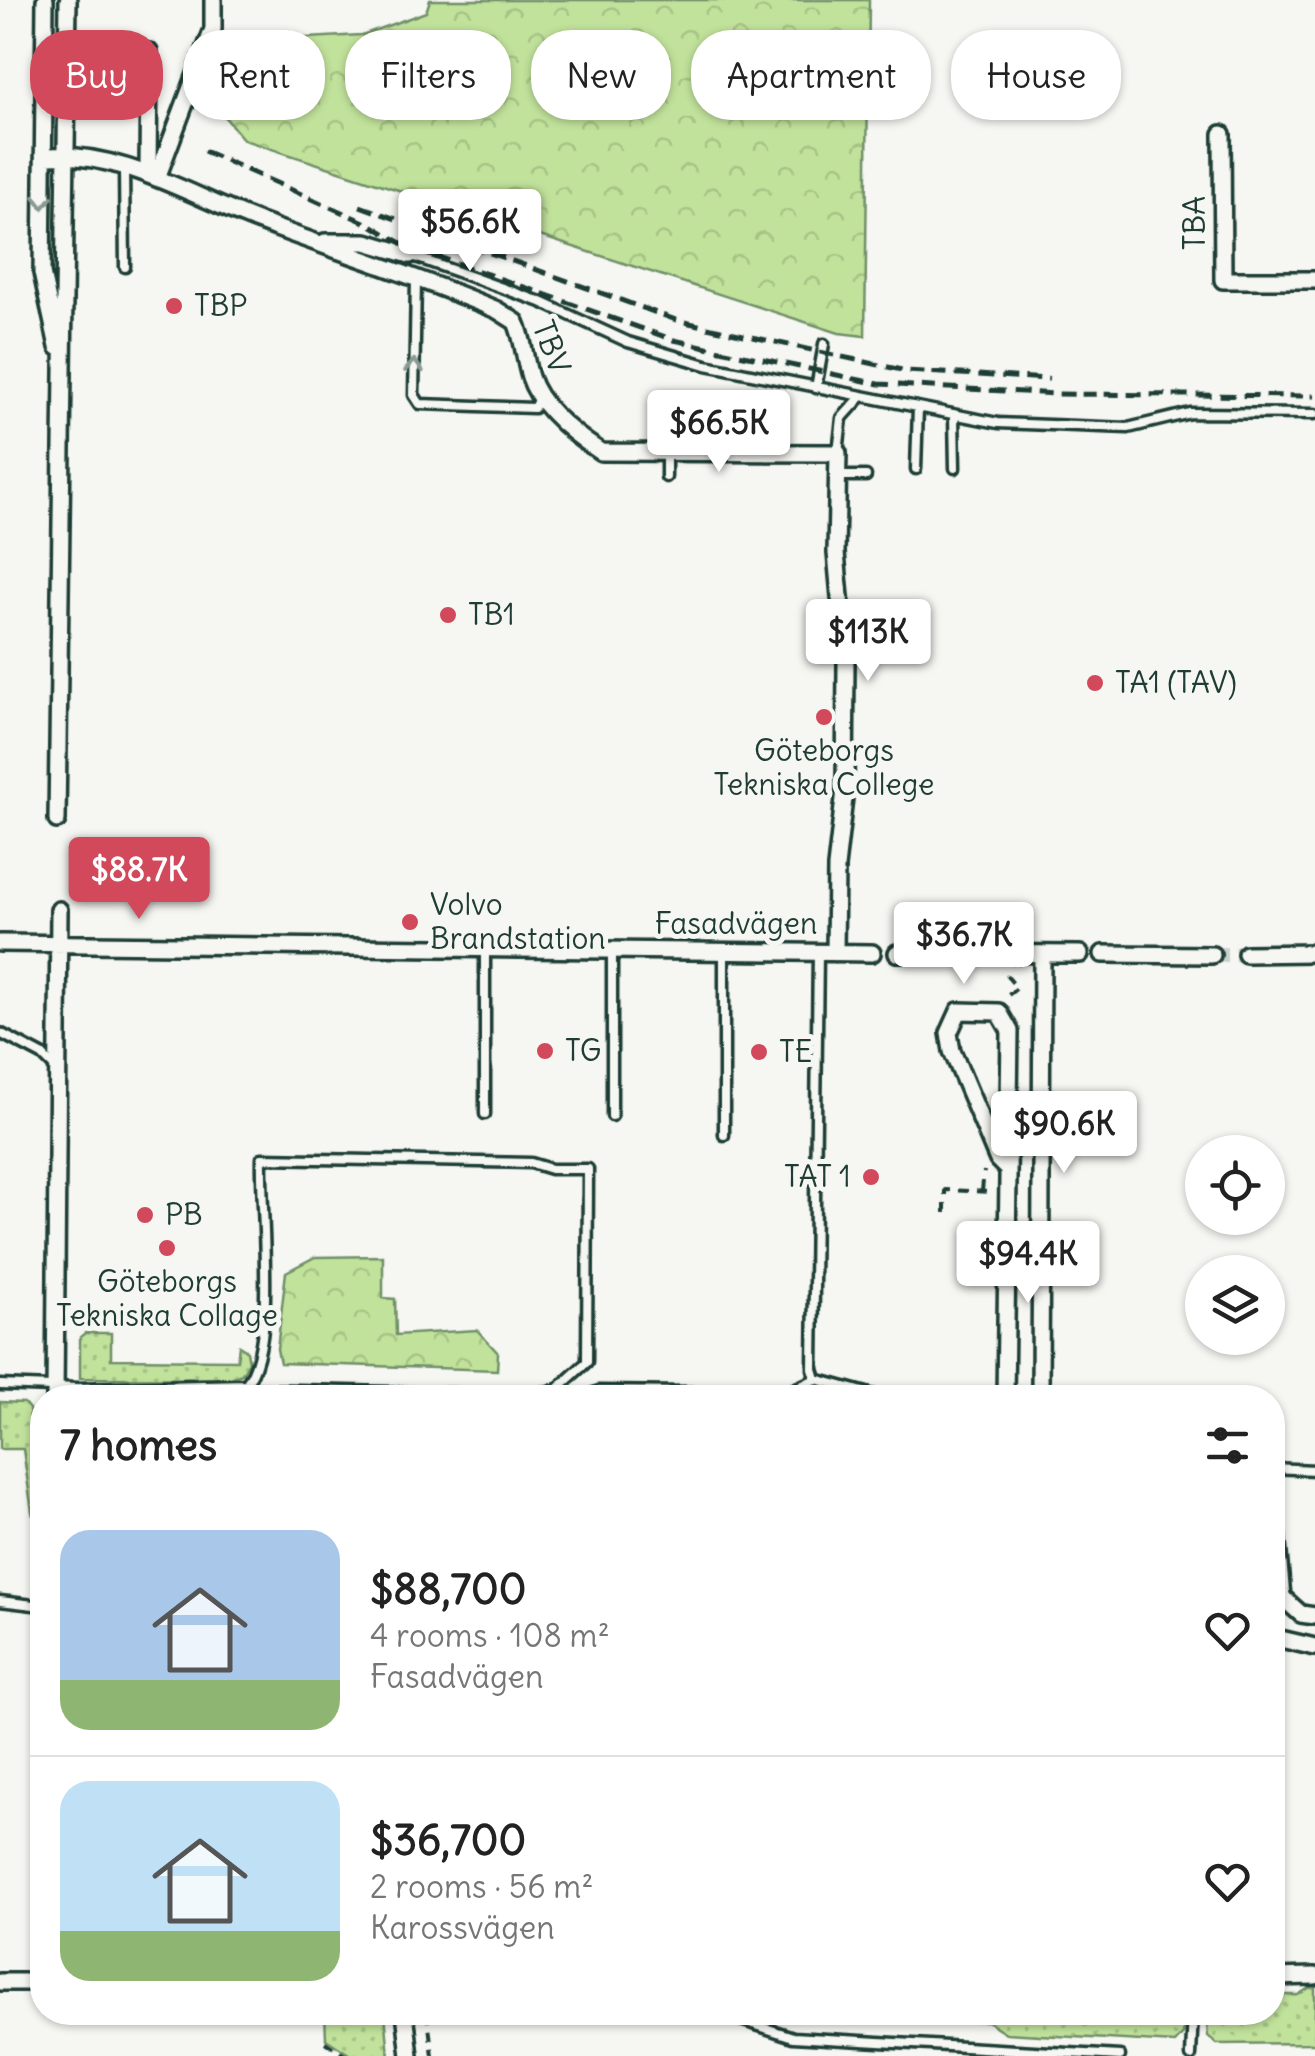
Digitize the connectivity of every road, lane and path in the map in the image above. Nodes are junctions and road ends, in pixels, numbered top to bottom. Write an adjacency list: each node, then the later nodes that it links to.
1 (45, 0): 7 (street)
2 (68, 0): 6 (street)
3 (214, 0): 9 (street)
4 (150, 120): 9 (street)
5 (1222, 134): 14 (street, TBA)
6 (66, 154): 7 (street, TBV); 8 (street, TBV); 16 (street)
7 (44, 156): 16 (street, one-way to 16)
8 (124, 164): 9 (street, TBV); 12 (lane)
9 (152, 176): 10 (street, TBV)
10 (292, 234): 11 (street); 13 (street, TBV)
11 (410, 254): 17 (lane)
12 (125, 267)
13 (416, 280): 18 (street, TBV); 18 (lane, one-way to 13)
14 (1315, 280)
15 (824, 344): 17 (lane)
16 (64, 375): 30 (street)
17 (816, 388): 19 (lane)
18 (540, 396): 23 (street, TBV)
19 (860, 398): 20 (lane); 24 (lane)
20 (918, 407): 22 (lane); 26 (lane)
21 (1315, 414): 22 (lane)
22 (954, 415): 25 (lane)
23 (666, 452): 24 (street, TBV); 29 (lane)
24 (838, 453): 27 (street)
25 (955, 468)
26 (916, 469)
27 (838, 476): 28 (lane); 38 (street)
28 (866, 476)
29 (666, 477)
30 (58, 820)
31 (59, 910): 33 (street)
32 (0, 943): 33 (street, Fasadvägen)
33 (59, 944): 34 (street, Fasadvägen); 48 (street)
34 (485, 950): 35 (street, Fasadvägen); 49 (lane)
35 (612, 951): 36 (street, Fasadvägen); 50 (lane)
36 (724, 952): 37 (street, Fasadvägen); 51 (lane)
37 (818, 952): 38 (street, Fasadvägen); 57 (lane)
38 (835, 952): 39 (street, Fasadvägen)
39 (872, 953)
40 (897, 953): 42 (street)
41 (1315, 953): 45 (street)
42 (1042, 954): 43 (street); 66 (street)
43 (1080, 954)
44 (1103, 954): 46 (street)
45 (1246, 954)
46 (1212, 956)
47 (0, 1033): 48 (lane)
48 (58, 1070): 60 (street)
49 (485, 1114)
50 (612, 1116)
51 (724, 1135)
52 (984, 1168): 54 (path)
53 (1007, 1169): 53 (street); 65 (street)
54 (982, 1191): 55 (path); 56 (path)
55 (997, 1193)
56 (945, 1213)
57 (816, 1379): 63 (lane); 64 (lane)
58 (246, 1384): 61 (lane); 62 (lane)
59 (0, 1385): 67 (lane)
60 (54, 1385)
61 (219, 1385)
62 (563, 1385)
63 (802, 1385)
64 (838, 1385)
65 (1005, 1385)
66 (1040, 1385)
67 (30, 1388)
68 (1285, 1469): 69 (lane)
69 (1315, 1470)
70 (1285, 1599): 73 (street)
71 (0, 1601): 72 (lane)
72 (30, 1605)
73 (1315, 1616)
74 (1285, 1640): 75 (street)
75 (1315, 1647)
76 (1285, 1976): 77 (street)
77 (1315, 1976)
78 (0, 1982): 79 (street)
79 (30, 1982)
80 (406, 2025): 86 (street)
81 (429, 2025): 87 (path)
82 (756, 2025): 88 (lane)
83 (1192, 2025): 89 (lane)
84 (325, 2042): 85 (path)
85 (346, 2056)
86 (410, 2056)
87 (433, 2056)
88 (1120, 2056)
89 (1191, 2056)

